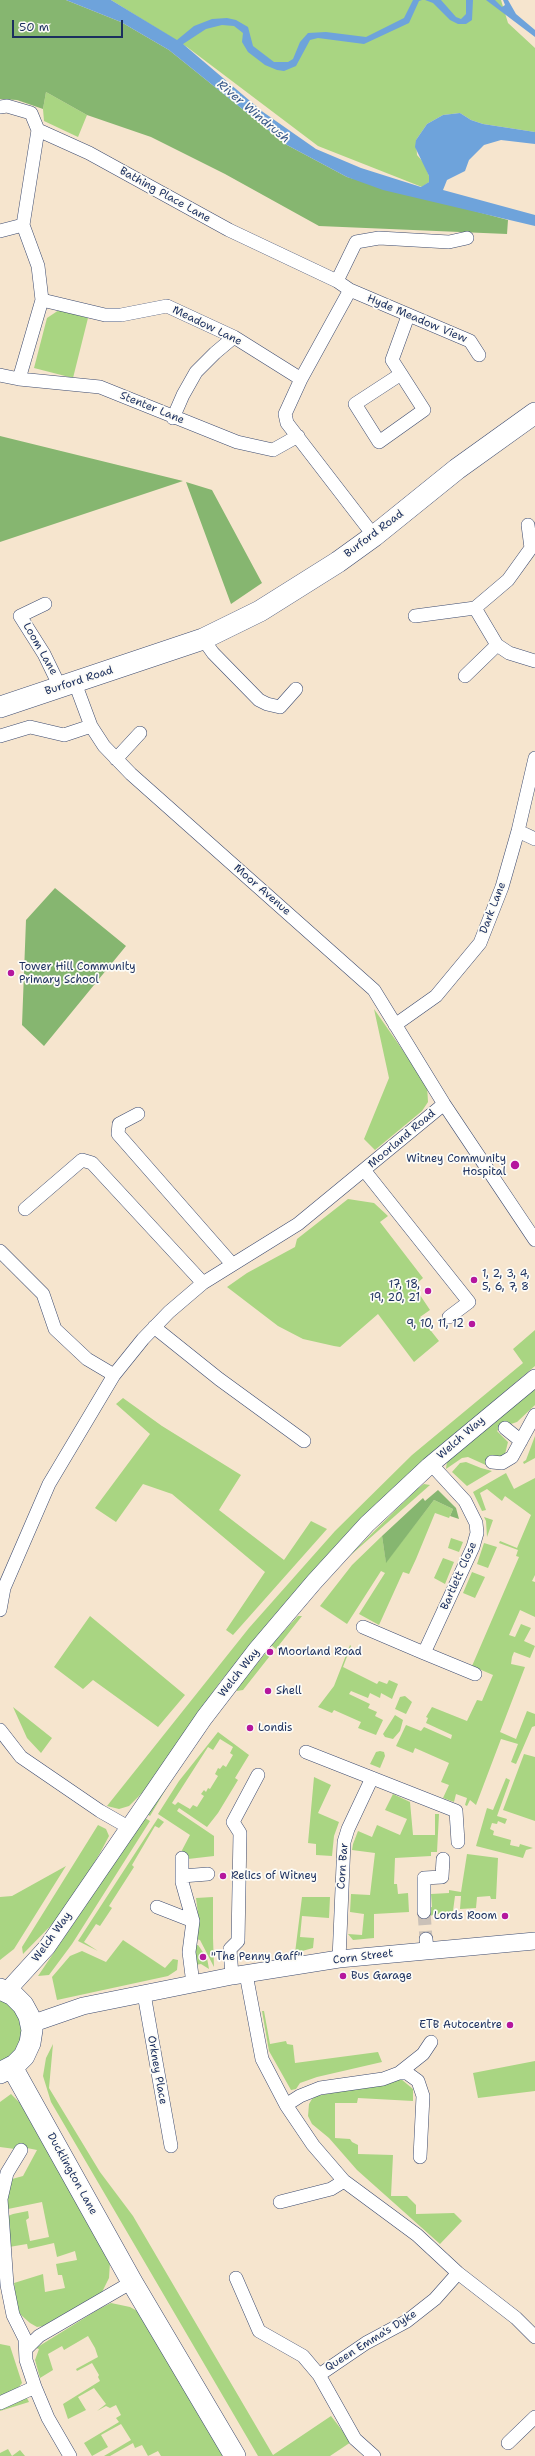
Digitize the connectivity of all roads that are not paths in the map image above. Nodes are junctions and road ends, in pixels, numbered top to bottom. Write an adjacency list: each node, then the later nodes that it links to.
1 (0, 107): 2 (street)
2 (38, 130): 3 (street); 6 (street, Bathing Place Lane)
3 (23, 225): 4 (street); 8 (street)
4 (0, 231)
5 (467, 238): 6 (street)
6 (336, 282): 7 (street, Bathing Place Lane)
7 (350, 290): 9 (street, Hyde Meadow View); 15 (street)
8 (42, 300): 10 (street, Meadow Lane); 14 (street)
9 (408, 316): 11 (street, Hyde Meadow View); 12 (street)
10 (234, 337): 15 (street, Meadow Lane); 17 (street)
11 (479, 355)
12 (401, 374): 12 (street)
13 (0, 375): 14 (street, Stenter Lane)
14 (19, 379): 17 (street, Stenter Lane)
15 (301, 379): 18 (street)
16 (535, 413): 20 (main road, Burford Road)
17 (173, 418): 18 (street, Stenter Lane)
18 (298, 436): 20 (street)
19 (528, 525): 22 (street)
20 (374, 536): 24 (main road, Burford Road)
21 (45, 604): 28 (street, Loom Lane)
22 (475, 608): 23 (street); 25 (street)
23 (415, 616)
24 (203, 639): 28 (main road, Burford Road); 29 (street)
25 (498, 645): 26 (street); 27 (street)
26 (535, 661)
27 (465, 676)
28 (67, 685): 30 (main road, Burford Road); 31 (street, Moor Avenue)
29 (296, 689)
30 (0, 707)
31 (91, 726): 33 (street); 35 (street, Moor Avenue)
32 (140, 733): 35 (street)
33 (0, 736)
34 (535, 758): 36 (street, Dark Lane)
35 (116, 759): 38 (street, Moor Avenue)
36 (518, 830): 37 (street); 38 (street, Dark Lane)
37 (535, 839)
38 (396, 1025): 39 (street, Moor Avenue)
39 (444, 1104): 41 (street, Moorland Road); 43 (street, Moorland Road)
40 (138, 1114): 45 (street)
41 (364, 1170): 45 (street, Moorland Road); 47 (street, Moorland Road)
42 (25, 1209): 46 (street)
43 (535, 1240)
44 (0, 1251): 49 (street)
45 (232, 1264): 46 (street, Moorland Road)
46 (204, 1283): 48 (street, Moorland Road)
47 (449, 1317)
48 (154, 1327): 49 (street, Moorland Road); 53 (street)
49 (114, 1375): 57 (street, Moorland Road)
50 (535, 1378): 56 (street, Welch Way)
51 (535, 1415): 54 (street)
52 (505, 1428): 54 (street)
53 (304, 1441)
54 (521, 1441): 55 (street)
55 (492, 1462)
56 (431, 1464): 60 (street, Bartlett Close); 66 (street, Welch Way)
57 (2, 1587): 58 (street, Moorland Road)
58 (0, 1610)
59 (363, 1627): 60 (street)
60 (424, 1653): 61 (street)
61 (475, 1674)
62 (0, 1730): 66 (street)
63 (306, 1752): 65 (street)
64 (258, 1774): 77 (street)
65 (372, 1778): 67 (street); 76 (street, Corn Bar)
66 (128, 1827): 79 (street, Welch Way)
67 (458, 1842)
68 (182, 1858): 71 (street)
69 (443, 1859): 73 (street)
70 (208, 1874): 71 (street)
71 (182, 1876): 74 (street)
72 (157, 1907): 74 (street)
73 (424, 1912)
74 (193, 1921): 78 (street)
75 (535, 1940): 76 (street, Corn Street)
76 (339, 1959): 77 (street, Corn Street)
77 (239, 1975): 78 (street, Corn Street); 85 (street)
78 (193, 1984): 80 (street, Corn Street)
79 (3, 1991): 81 (main road)
80 (144, 1994): 81 (street, Corn Street); 86 (street, Orkney Place)
81 (31, 2024): 83 (main road)
82 (432, 2042): 84 (street)
83 (6, 2070): 93 (main road, Ducklington Lane)
84 (398, 2073): 85 (street); 88 (street)
85 (286, 2105): 89 (street)
86 (171, 2146)
87 (21, 2150): 95 (street)
88 (420, 2157)
89 (344, 2181): 90 (street); 91 (street)
90 (280, 2202)
91 (458, 2273): 94 (street); 96 (street, Queen Emma's Dyke)
92 (236, 2278): 96 (street, Queen Emma's Dyke)
93 (132, 2282): 95 (street); 102 (main road, Ducklington Lane)
94 (535, 2337)
95 (27, 2348): 97 (street)
96 (319, 2375): 103 (street, Queen Emma's Dyke)
97 (35, 2387): 98 (street); 101 (street)
98 (0, 2403)
99 (535, 2417): 100 (street)
100 (508, 2443)
101 (70, 2456)
102 (235, 2456)
103 (374, 2456)

